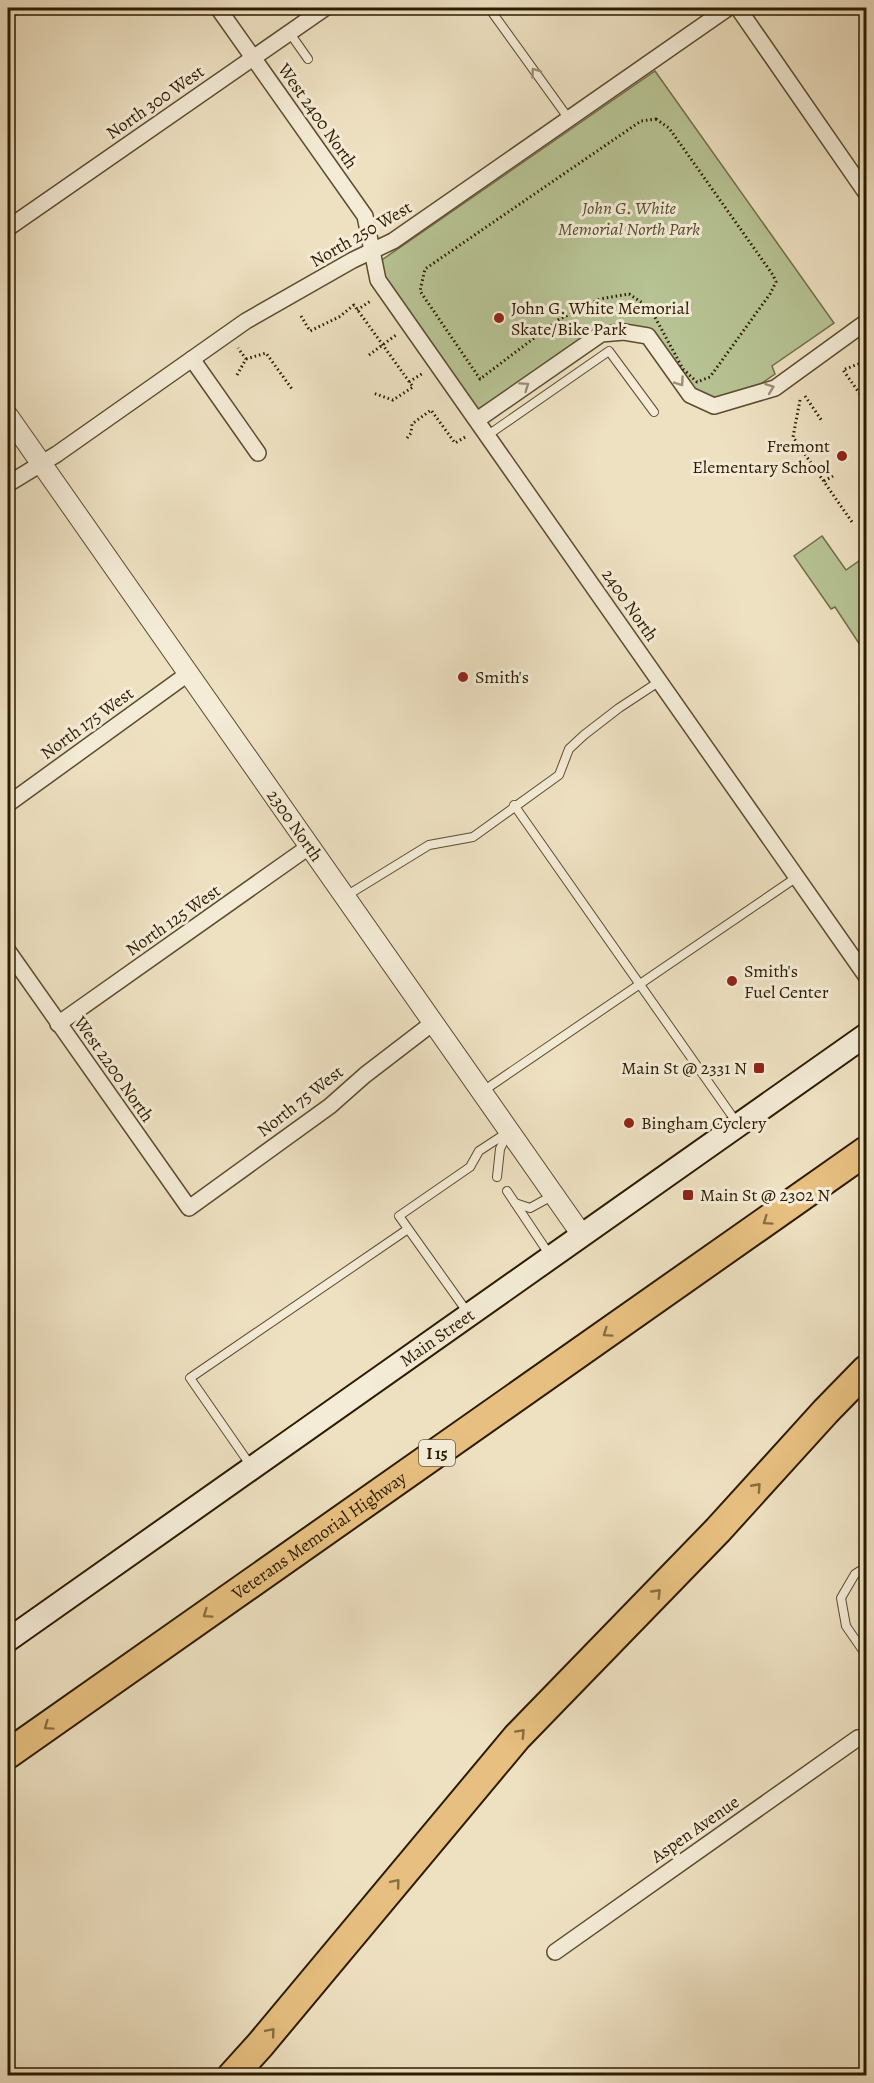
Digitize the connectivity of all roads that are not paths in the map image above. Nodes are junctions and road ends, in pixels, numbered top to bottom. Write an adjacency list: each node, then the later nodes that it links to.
1 (12, 8): 7 (street)
2 (218, 8): 9 (street, West 2400 North)
3 (325, 8): 8 (street, North 300 West)
4 (489, 8): 11 (lane, one-way to 4)
5 (728, 8): 11 (street, North 250 West)
6 (738, 8): 12 (street)
7 (8, 10)
8 (289, 32): 9 (street, North 300 West); 10 (lane)
9 (253, 57): 13 (street, North 300 West); 14 (street, West 2400 North)
10 (308, 59)
11 (569, 119): 14 (street, North 250 West)
12 (867, 193)
13 (8, 228)
14 (372, 252): 16 (street, North 250 West); 19 (street, 2400 North)
15 (867, 321): 19 (street, one-way to 15)
16 (192, 359): 21 (street); 22 (street, North 250 West)
17 (654, 412): 20 (lane)
18 (8, 416): 22 (street, 2300 North)
19 (477, 420): 20 (street, 2400 North)
20 (488, 435): 25 (street, 2400 North)
21 (258, 453)
22 (42, 463): 23 (street, North 250 West); 24 (street, 2300 North)
23 (8, 484)
24 (189, 673): 26 (street, North 175 West); 28 (street, 2300 North)
25 (660, 681): 27 (lane); 29 (street, 2400 North)
26 (8, 804)
27 (514, 805): 30 (lane); 34 (lane)
28 (310, 846): 30 (street, 2300 North); 36 (street, North 125 West)
29 (797, 877): 32 (street, 2400 North); 34 (lane)
30 (345, 897): 35 (street, 2300 North)
31 (8, 951): 36 (street, West 2200 North)
32 (862, 960): 33 (street, 2400 North)
33 (867, 976)
34 (641, 984): 38 (lane); 39 (lane)
35 (434, 1022): 38 (street, 2300 North); 46 (street, North 75 West)
36 (58, 1024): 46 (street, West 2200 North)
37 (867, 1035): 39 (main road, Main Street)
38 (482, 1092): 40 (street, 2300 North)
39 (740, 1126): 48 (main road, Main Street)
40 (509, 1131): 42 (lane); 44 (street, 2300 North); 47 (lane)
41 (867, 1151): 57 (highway, Veterans Memorial Highway / I 15, one-way to 57)
42 (497, 1177)
43 (507, 1191): 45 (lane)
44 (554, 1195): 45 (lane); 48 (street, 2300 North)
45 (515, 1203): 49 (lane)
46 (189, 1208)
47 (408, 1228): 50 (lane); 52 (lane)
48 (582, 1235): 49 (main road, Main Street)
49 (551, 1257): 50 (main road, Main Street)
50 (468, 1314): 52 (main road, Main Street)
51 (867, 1371): 59 (highway, one-way to 51)
52 (252, 1467): 54 (main road, Main Street)
53 (867, 1566): 55 (lane)
54 (8, 1640)
55 (867, 1655)
56 (864, 1735): 58 (street, Aspen Avenue)
57 (8, 1754)
58 (555, 1952)
59 (232, 2076)

